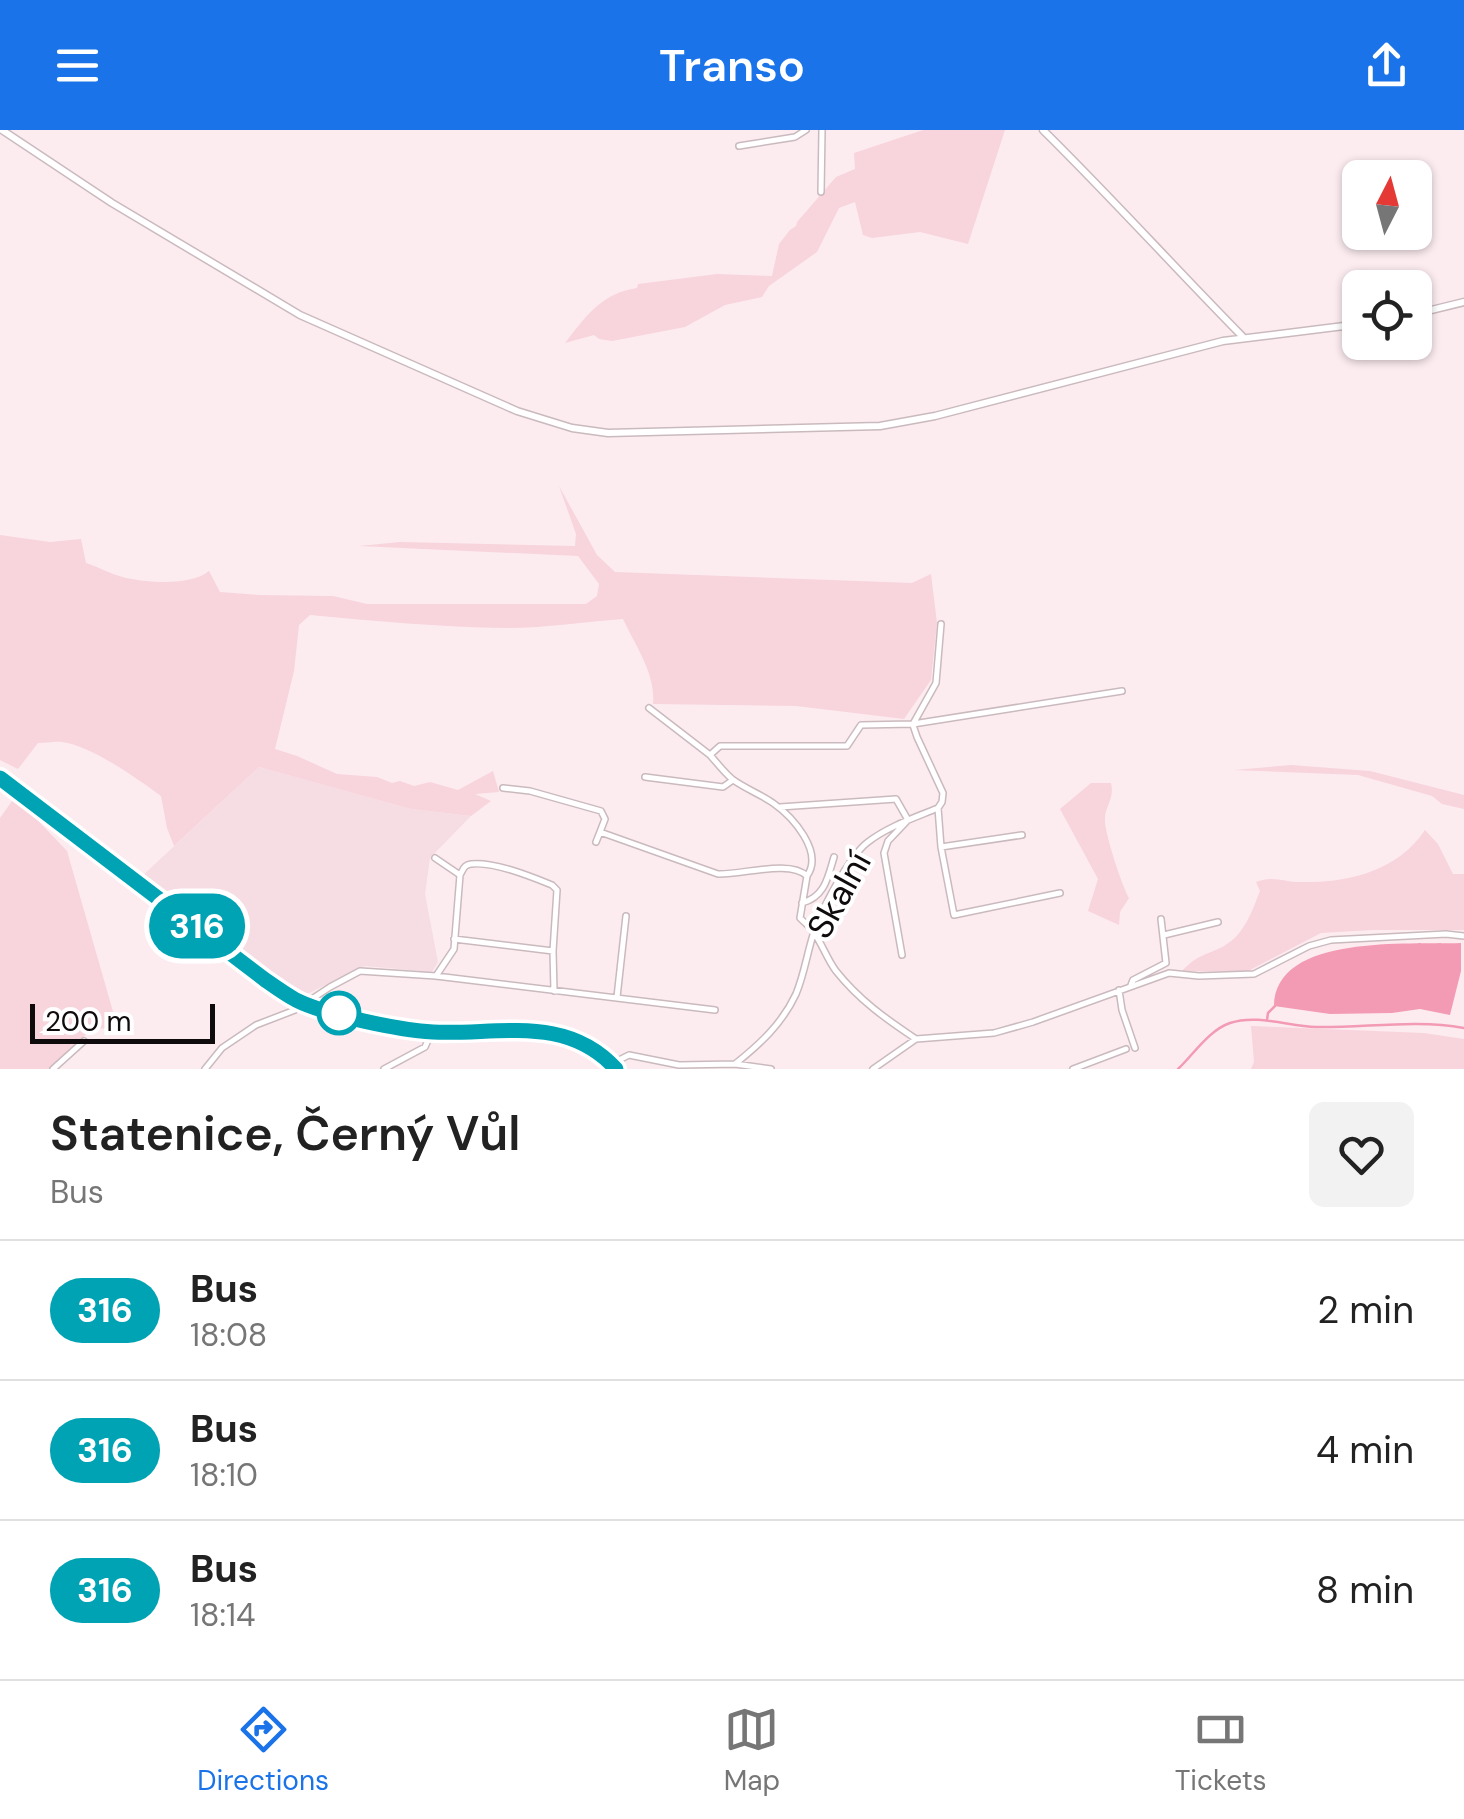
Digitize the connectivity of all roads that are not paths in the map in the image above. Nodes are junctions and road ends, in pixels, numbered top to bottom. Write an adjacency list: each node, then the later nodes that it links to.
1 (2, 130): 10 (street)
2 (806, 130): 5 (street)
3 (822, 130): 6 (street)
4 (1043, 130): 10 (street)
5 (739, 146)
6 (820, 192)
7 (1464, 302): 8 (street)
8 (1432, 310)
9 (1342, 327): 10 (street)
10 (1243, 336)
11 (941, 624): 14 (street)
12 (1122, 691): 14 (street)
13 (649, 708): 15 (street)
14 (913, 724): 15 (street); 21 (street)
15 (710, 756): 18 (street)
16 (644, 777): 18 (street)
17 (2, 780): 47 (main road)
18 (734, 780): 20 (street)
19 (503, 788): 23 (street)
20 (778, 807): 22 (street); 30 (street)
21 (938, 808): 22 (street, Skalní); 26 (street)
22 (908, 820): 36 (street, Skalní); 41 (street)
23 (600, 832): 25 (street); 30 (street)
24 (1022, 835): 26 (street)
25 (596, 842)
26 (941, 847): 31 (street)
27 (834, 857): 32 (street)
28 (435, 858): 29 (street)
29 (460, 874): 39 (street); 40 (street)
30 (807, 876): 32 (street)
31 (1060, 892)
32 (802, 903): 36 (street)
33 (626, 916): 46 (street)
34 (1161, 919): 37 (street)
35 (1218, 922): 37 (street)
36 (814, 931): 50 (street); 54 (street, Skalní)
37 (1164, 935): 43 (street)
38 (1464, 936): 43 (street)
39 (454, 939): 40 (street); 42 (street)
40 (553, 951): 45 (street)
41 (902, 955)
42 (436, 976): 45 (street); 47 (street)
43 (1131, 987): 44 (street)
44 (1119, 990): 50 (street); 52 (street)
45 (554, 991): 46 (street)
46 (617, 997): 48 (street)
47 (305, 1004): 49 (main road); 57 (street)
48 (714, 1010)
49 (432, 1032): 55 (main road); 58 (street)
50 (916, 1039): 60 (street)
51 (84, 1041): 56 (street)
52 (1135, 1048)
53 (1126, 1049): 61 (street)
54 (736, 1064): 55 (street); 59 (street)
55 (614, 1066)
56 (53, 1069)
57 (204, 1069)
58 (384, 1069)
59 (771, 1069)
60 (873, 1069)
61 (1073, 1069)

